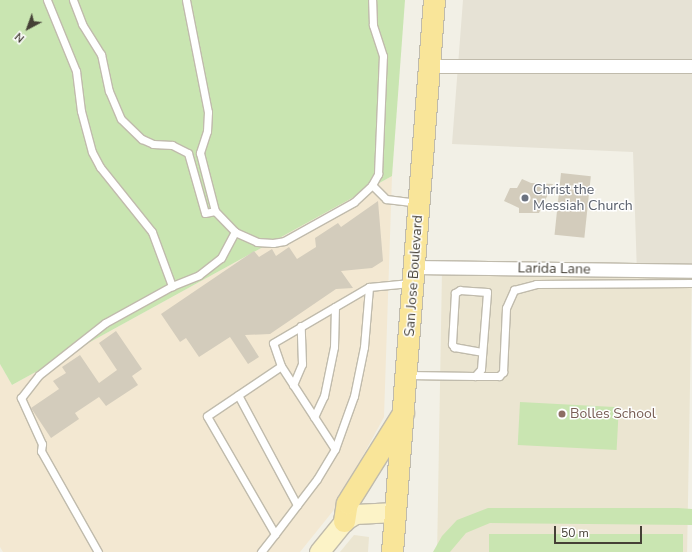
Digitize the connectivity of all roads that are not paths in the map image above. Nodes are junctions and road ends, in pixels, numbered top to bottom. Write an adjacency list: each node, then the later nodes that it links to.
1 (48, 0): 19 (lane)
2 (73, 0): 8 (lane)
3 (186, 0): 9 (lane)
4 (372, 0): 11 (lane)
5 (434, 0): 6 (main road, San Jose Boulevard)
6 (429, 66): 7 (street); 13 (main road, San Jose Boulevard)
7 (692, 66)
8 (188, 153): 9 (lane); 12 (lane)
9 (200, 153): 10 (lane)
10 (208, 184): 12 (lane); 14 (lane)
11 (372, 185): 13 (lane); 15 (lane)
12 (198, 186): 14 (lane)
13 (419, 203): 17 (main road, San Jose Boulevard)
14 (215, 211): 15 (lane)
15 (235, 232): 19 (lane)
16 (692, 271): 17 (street, Larida Lane)
17 (415, 275): 20 (lane); 25 (main road, San Jose Boulevard)
18 (692, 283): 26 (lane)
19 (172, 286): 36 (lane)
20 (369, 287): 21 (lane); 31 (lane)
21 (335, 307): 22 (lane); 30 (lane)
22 (301, 326): 24 (lane); 27 (lane)
23 (482, 352): 23 (lane); 26 (lane)
24 (282, 366): 27 (lane); 28 (lane)
25 (407, 375): 26 (lane); 29 (main road, San Jose Boulevard)
26 (475, 376)
27 (293, 385): 30 (lane)
28 (238, 395): 32 (lane); 35 (lane)
29 (404, 410): 33 (main road, San Jose Boulevard); 34 (main road)
30 (314, 417): 31 (lane)
31 (335, 449): 32 (lane)
32 (297, 505): 35 (lane)
33 (394, 512): 34 (main road); 39 (main road, San Jose Boulevard)
34 (344, 520): 38 (main road)
35 (275, 534): 37 (lane)
36 (98, 552)
37 (261, 552)
38 (319, 552)
39 (392, 552)

